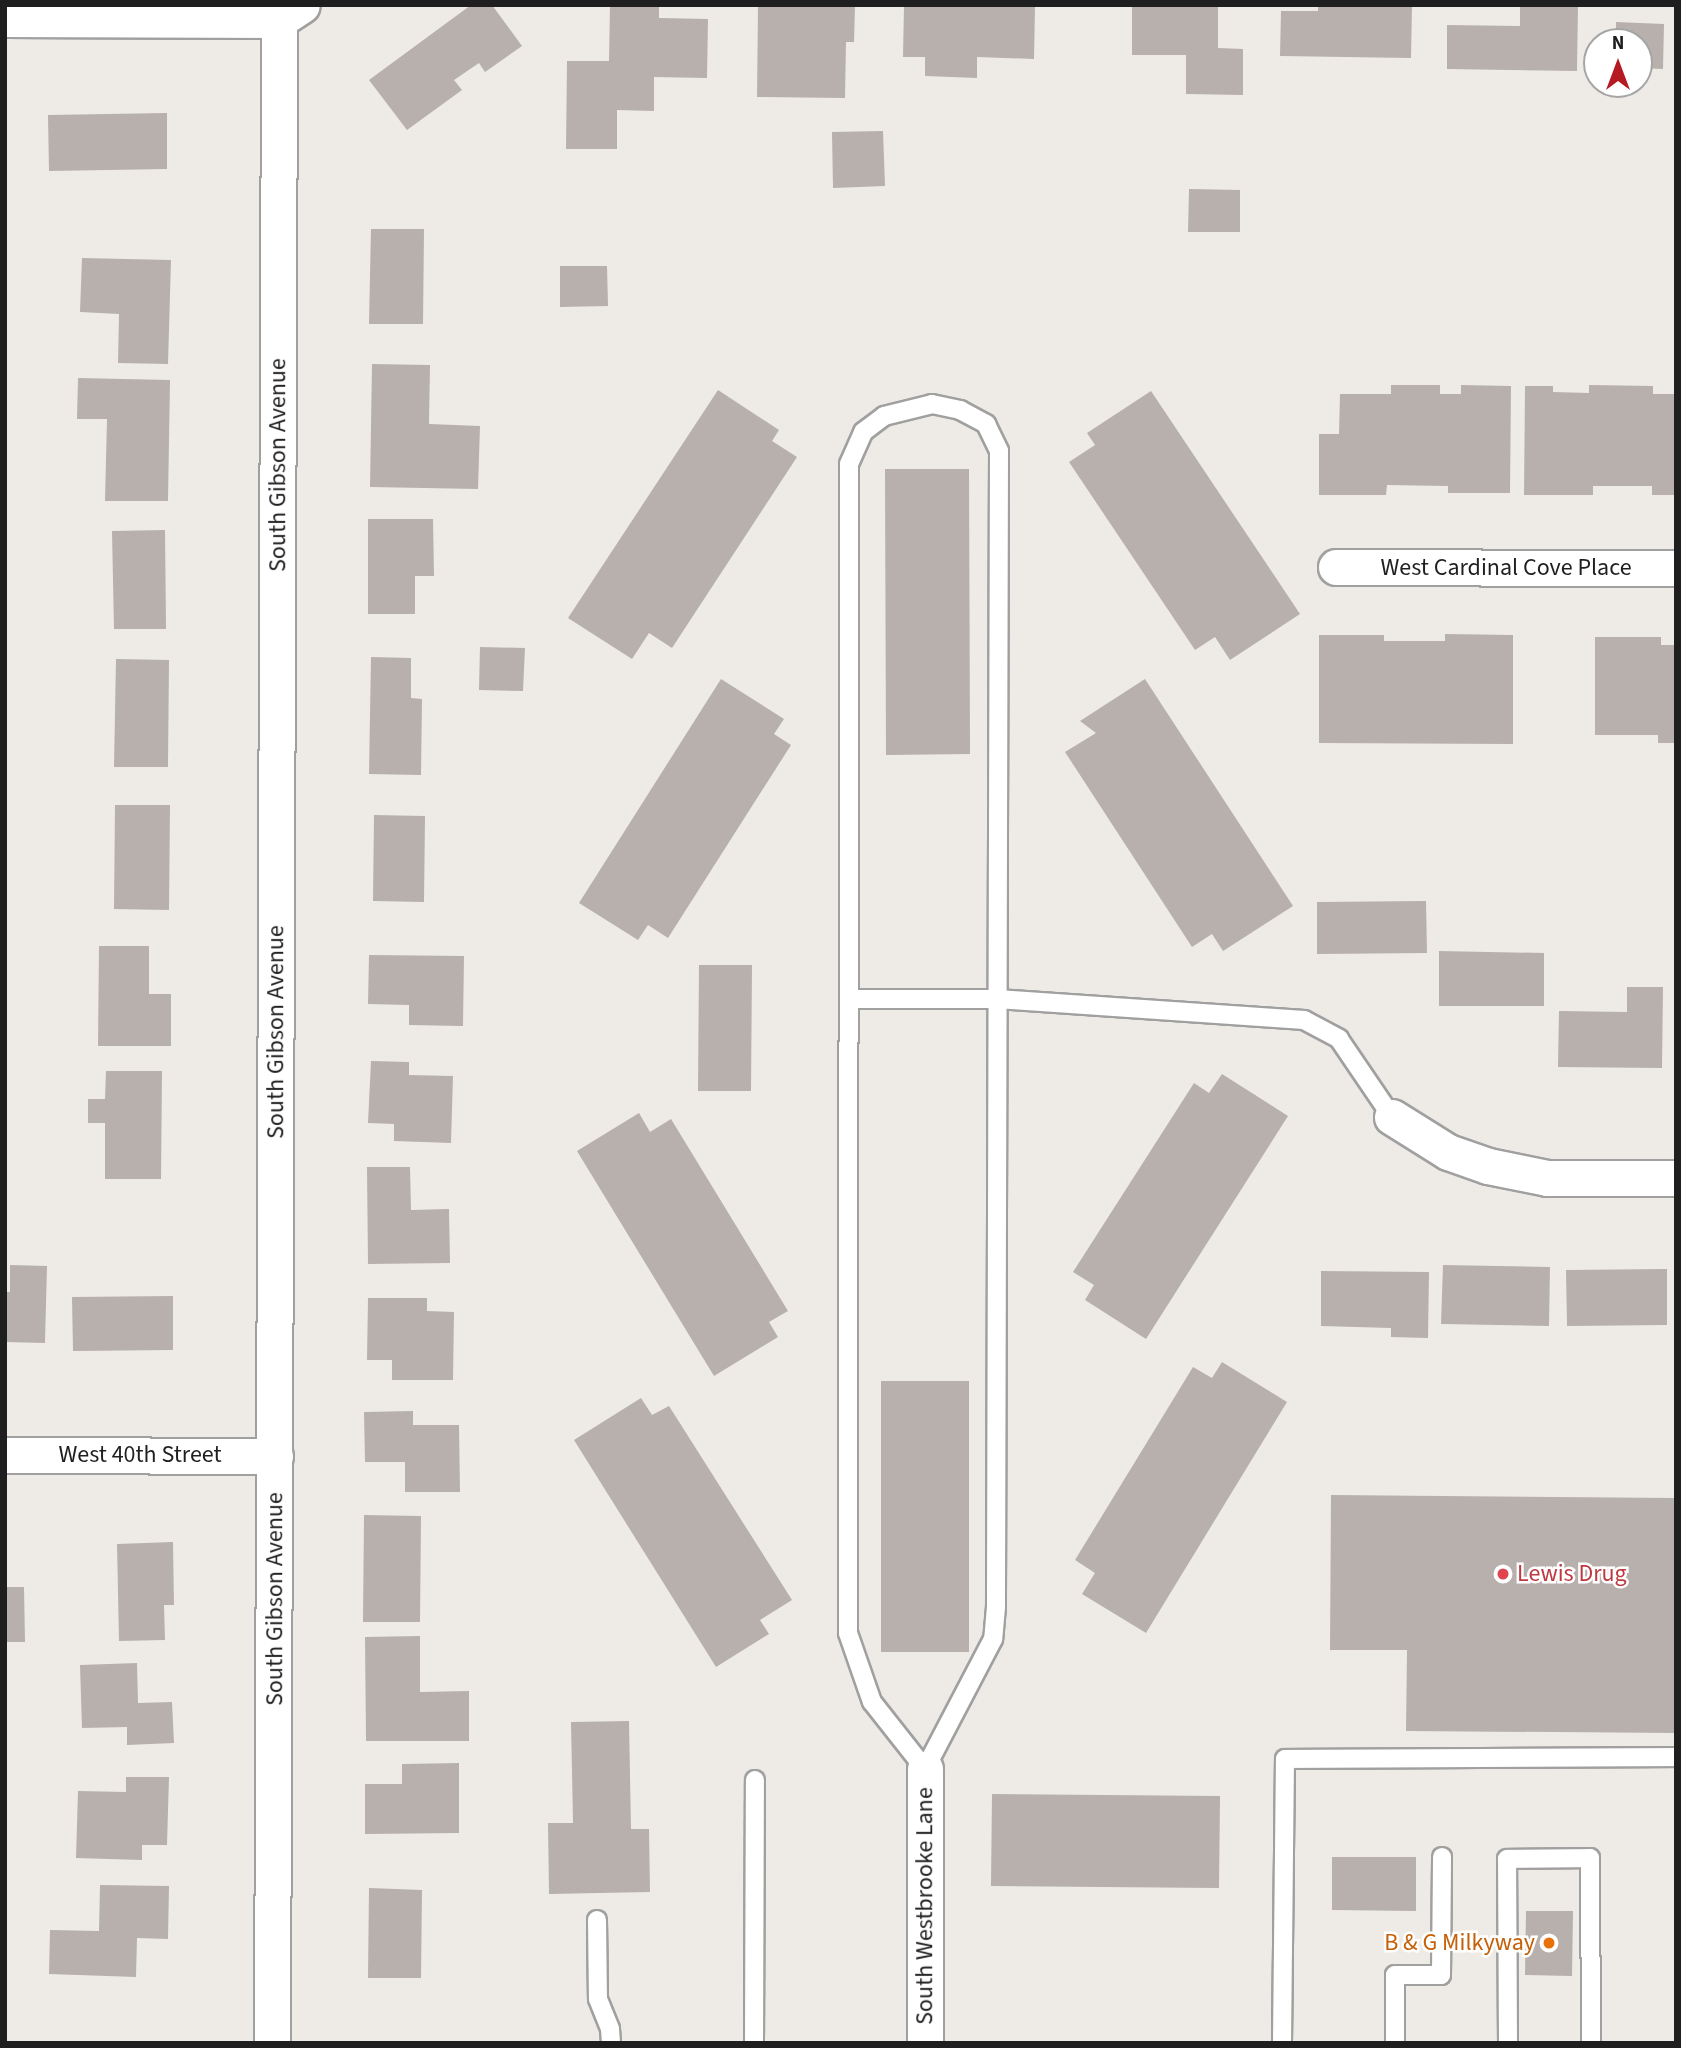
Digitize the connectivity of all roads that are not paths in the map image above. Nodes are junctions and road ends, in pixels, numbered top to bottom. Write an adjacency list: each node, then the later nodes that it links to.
1 (290, 13): 2 (street); 10 (street, South Gibson Avenue)
2 (5, 19)
3 (1336, 567): 4 (street, West Cardinal Cove Place)
4 (1676, 568)
5 (849, 999): 6 (lane); 6 (lane); 12 (lane)
6 (997, 999): 7 (lane); 12 (lane)
7 (1392, 1117): 8 (street)
8 (1676, 1178)
9 (5, 1455): 10 (street, West 40th Street)
10 (275, 1456): 16 (street, South Gibson Avenue)
11 (1676, 1757): 20 (lane)
12 (925, 1769): 19 (street, South Westbrooke Lane)
13 (755, 1780): 18 (lane)
14 (1442, 1857): 21 (lane)
15 (597, 1920): 17 (lane)
16 (272, 2043)
17 (611, 2043)
18 (754, 2043)
19 (925, 2043)
20 (1282, 2043)
21 (1395, 2043)
22 (1508, 2043): 23 (lane)
23 (1591, 2043)

